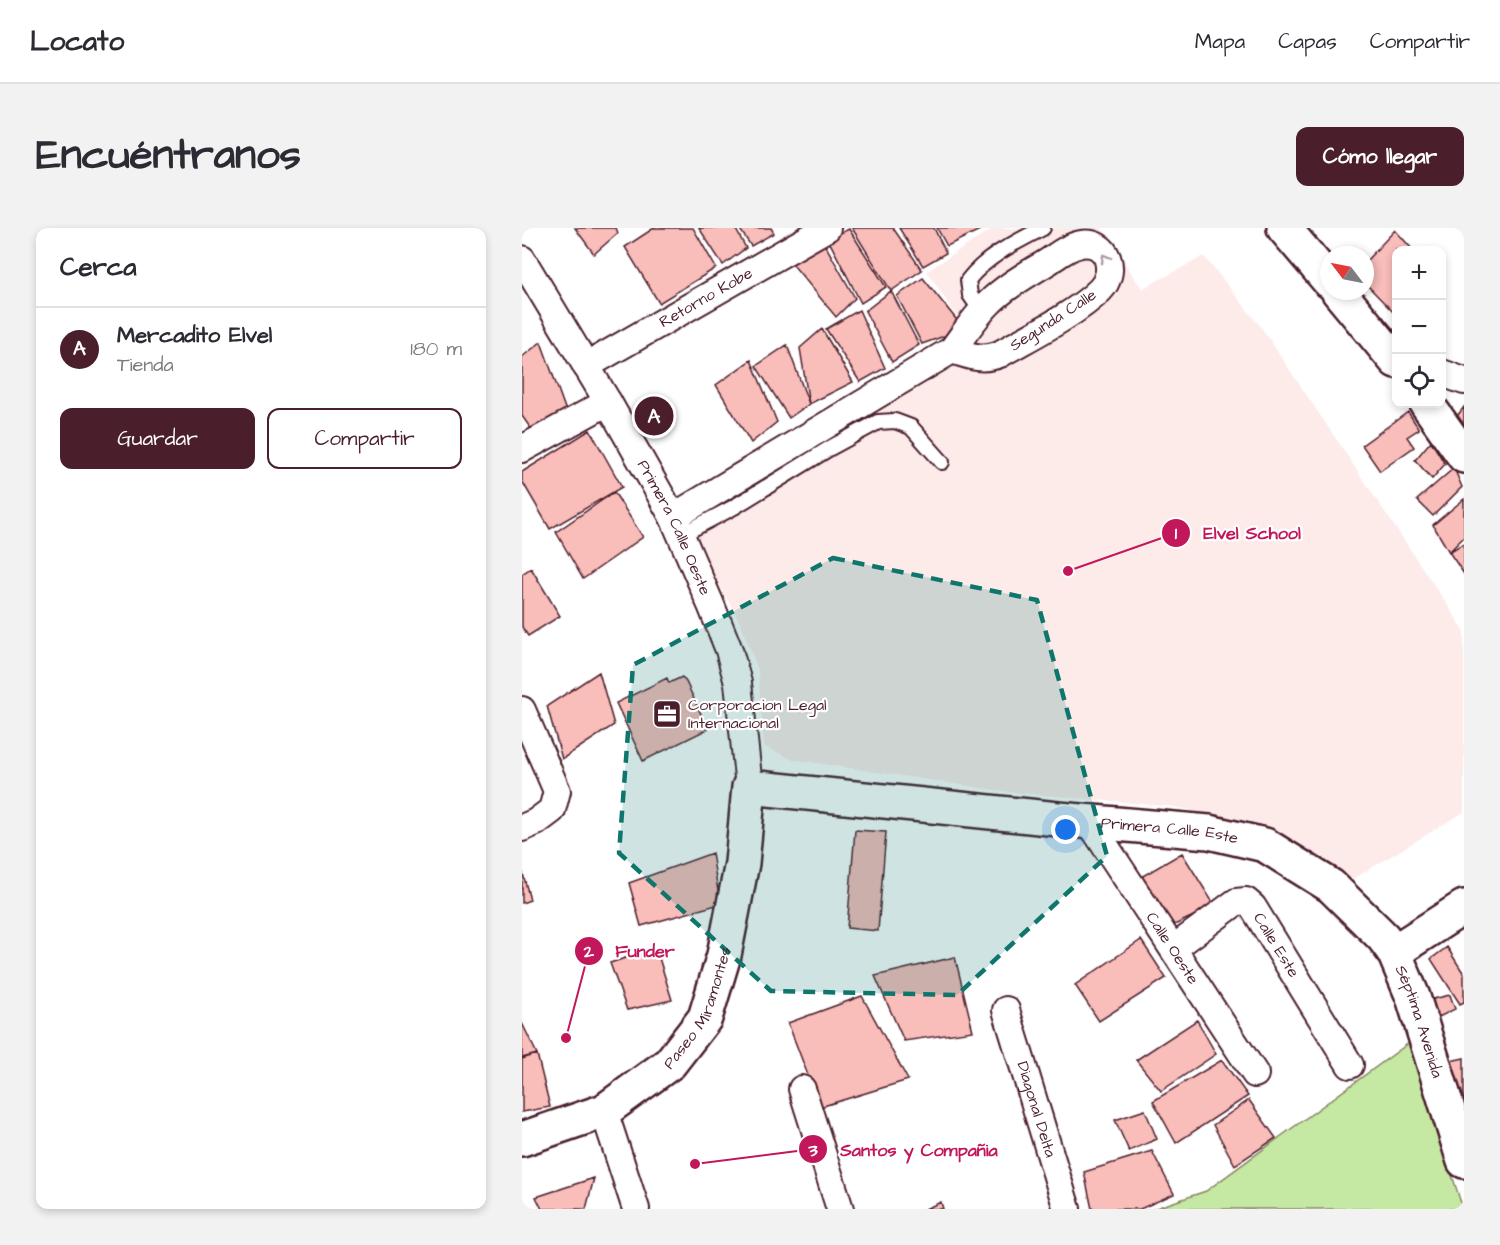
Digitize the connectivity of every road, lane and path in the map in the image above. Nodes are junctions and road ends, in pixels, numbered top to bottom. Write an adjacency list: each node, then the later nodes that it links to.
1 (827, 228): 10 (street, Retorno Kobe)
2 (1043, 228): 7 (lane)
3 (1284, 228): 5 (street)
4 (522, 259): 10 (street, Primera Calle Oeste)
5 (1320, 270)
6 (1346, 300): 9 (street)
7 (982, 312): 8 (street, Segunda Calle); 8 (street, Segunda Calle, one-way to 7)
8 (952, 350): 18 (street, Segunda Calle)
9 (1393, 354)
10 (586, 366): 13 (street, Primera Calle Oeste)
11 (1446, 374): 12 (street)
12 (1464, 381)
13 (608, 402): 15 (street); 18 (street, Primera Calle Oeste)
14 (1430, 408): 16 (street)
15 (522, 449)
16 (1464, 456)
17 (942, 462): 18 (lane)
18 (677, 526): 20 (street, Primera Calle Oeste)
19 (522, 710): 22 (street)
20 (749, 787): 21 (street, Primera Calle Este); 30 (street, Paseo Miramontes)
21 (1089, 821): 24 (street, Calle Oeste); 25 (street, Primera Calle Este)
22 (522, 828)
23 (1464, 907): 25 (street)
24 (1174, 948): 27 (street, Calle Este); 28 (street, Calle Oeste)
25 (1394, 952): 32 (street, Séptima Avenida)
26 (1005, 1010): 35 (street, Diagonal Delta)
27 (1350, 1065)
28 (1256, 1074)
29 (802, 1089): 34 (street)
30 (604, 1111): 31 (street, Paseo Miramontes); 33 (street)
31 (522, 1139)
32 (1464, 1161)
33 (636, 1209)
34 (840, 1209)
35 (1067, 1209)

